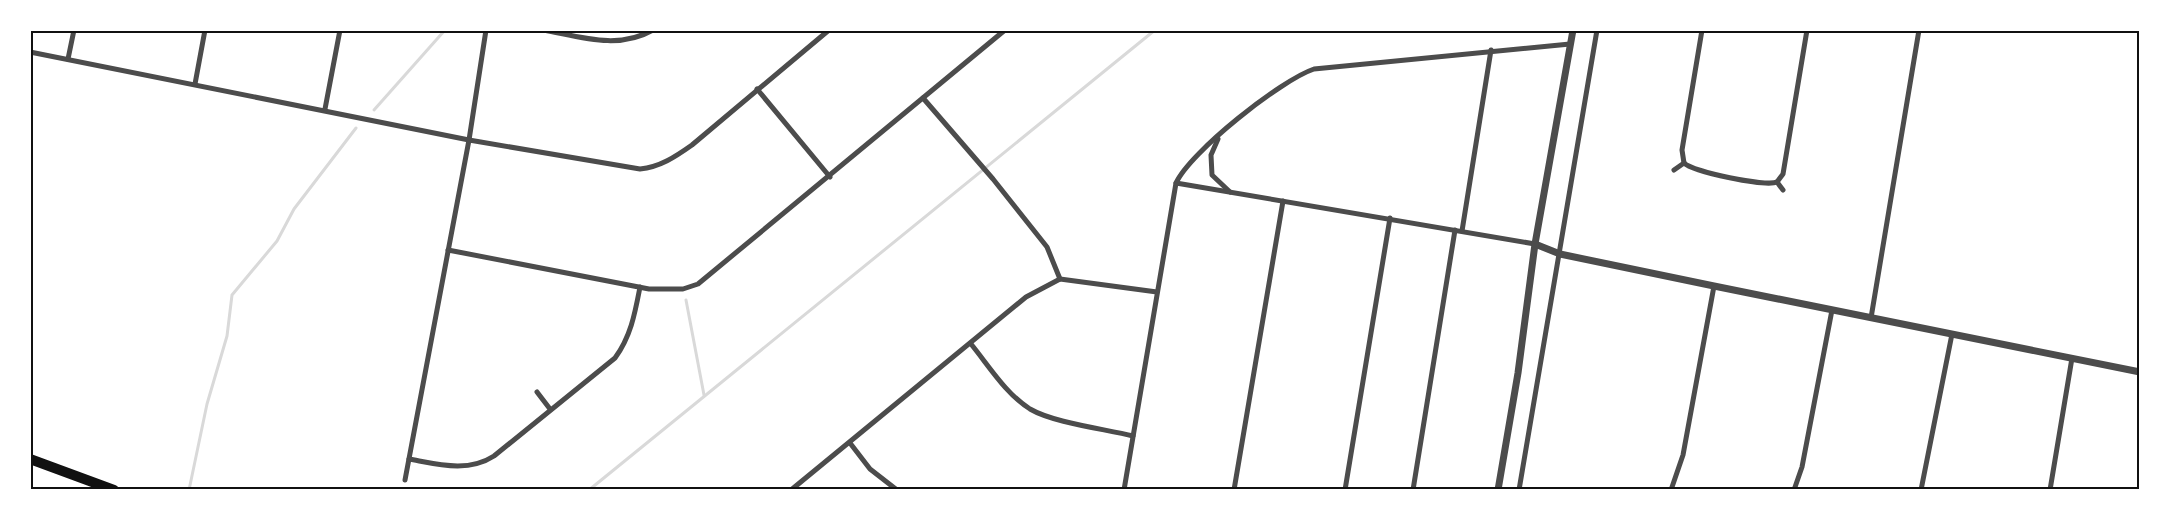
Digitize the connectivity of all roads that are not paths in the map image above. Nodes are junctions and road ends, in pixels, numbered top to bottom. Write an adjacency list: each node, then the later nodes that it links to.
1 (74, 30): 17 (street)
2 (205, 30): 18 (street)
3 (340, 30): 21 (street)
4 (486, 30): 23 (street)
5 (544, 30): 6 (street)
6 (653, 30)
7 (829, 30): 19 (street)
8 (1005, 30): 20 (street)
9 (1573, 30): 14 (street)
10 (1597, 30): 37 (street)
11 (1702, 30): 24 (street)
12 (1807, 30): 27 (street)
13 (1919, 30): 43 (street)
14 (1570, 44): 15 (street); 35 (street)
15 (1491, 50): 22 (street); 34 (street)
16 (30, 52): 17 (street)
17 (68, 59): 18 (street)
18 (195, 84): 21 (street)
19 (757, 89): 23 (street); 26 (street)
20 (923, 98): 26 (street); 38 (street)
21 (325, 109): 23 (street)
22 (1220, 136): 28 (street); 30 (street)
23 (469, 140): 36 (street)
24 (1684, 163): 25 (street); 27 (street)
25 (1674, 170)
26 (830, 177): 40 (street)
27 (1777, 182): 29 (street)
28 (1176, 183): 30 (street); 41 (street)
29 (1783, 190)
30 (1231, 193): 31 (street)
31 (1283, 201): 32 (street); 60 (street)
32 (1390, 218): 33 (street); 61 (street)
33 (1455, 230): 34 (street); 62 (street)
34 (1462, 231): 35 (street)
35 (1535, 244): 37 (street); 63 (street)
36 (448, 250): 40 (street); 53 (street)
37 (1560, 254): 39 (street); 64 (street)
38 (1060, 279): 41 (street); 45 (street)
39 (1714, 286): 42 (street); 65 (street)
40 (640, 287): 49 (street)
41 (1157, 292): 50 (street)
42 (1832, 310): 43 (street); 66 (street)
43 (1871, 318): 44 (street)
44 (1952, 334): 46 (street); 67 (street)
45 (971, 344): 50 (street); 51 (street)
46 (2072, 358): 47 (street); 68 (street)
47 (2140, 372)
48 (537, 392): 49 (street)
49 (550, 409): 53 (street)
50 (1133, 436): 59 (street)
51 (850, 443): 57 (street); 58 (street)
52 (30, 459): 56 (highway)
53 (410, 459): 55 (street)
54 (30, 466): 56 (highway)
55 (405, 480)
56 (113, 490)
57 (791, 490)
58 (897, 490)
59 (1124, 490)
60 (1234, 490)
61 (1345, 490)
62 (1413, 490)
63 (1498, 490)
64 (1519, 490)
65 (1671, 490)
66 (1794, 490)
67 (1921, 490)
68 (2050, 490)

